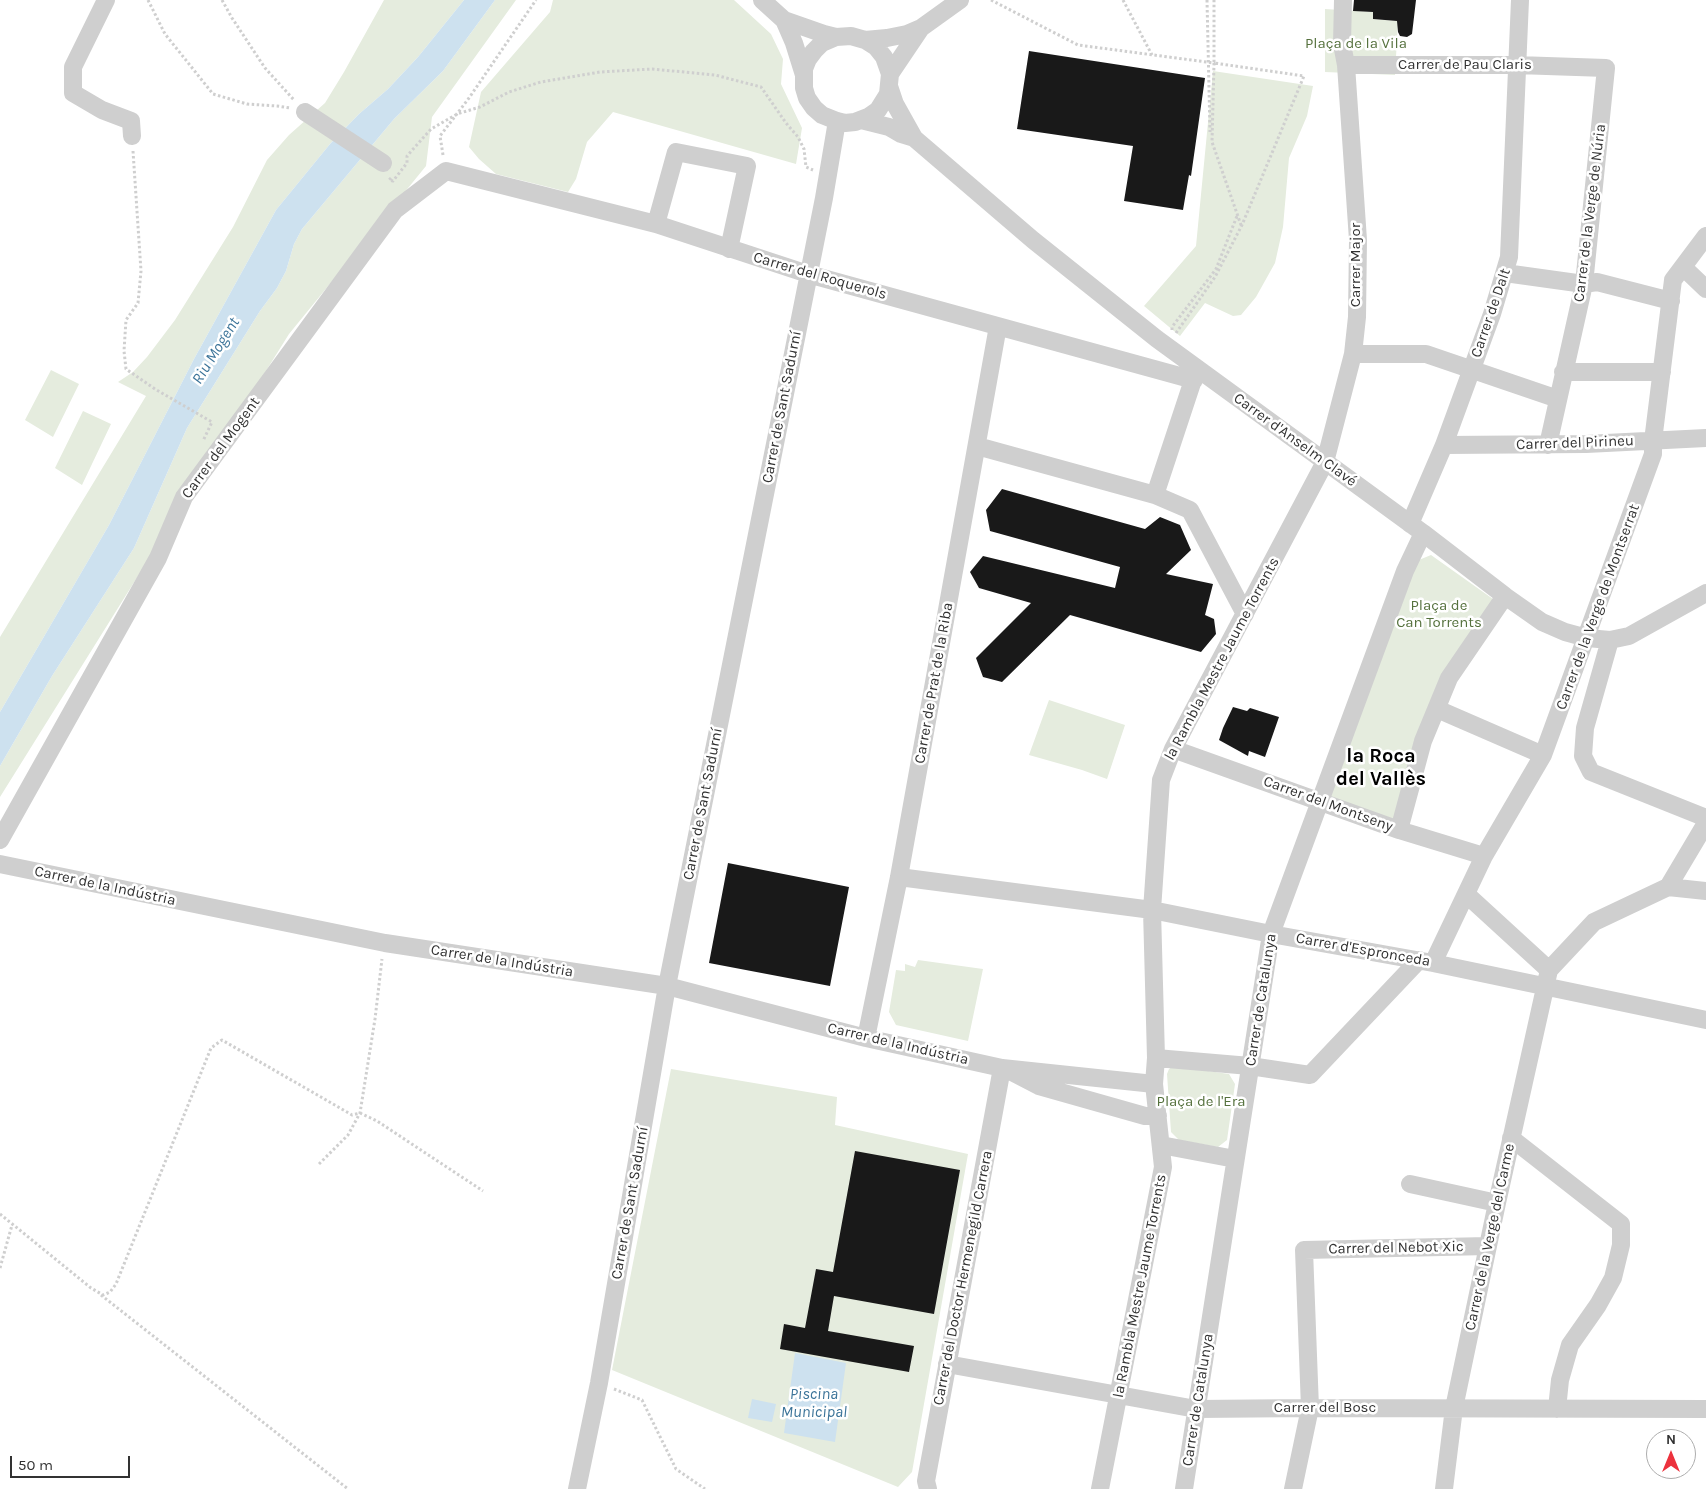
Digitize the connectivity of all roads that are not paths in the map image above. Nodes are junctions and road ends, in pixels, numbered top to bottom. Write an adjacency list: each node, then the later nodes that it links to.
1 (106, 0): 18 (street)
2 (762, 0): 6 (street)
3 (960, 0): 7 (street)
4 (1343, 0): 10 (street)
5 (1520, 0): 11 (street, Carrer de Dalt)
6 (784, 20): 8 (street); 13 (street)
7 (921, 28): 9 (street); 14 (street)
8 (836, 37): 9 (street); 13 (street)
9 (864, 40): 14 (street)
10 (1346, 65): 11 (street, Carrer de Pau Claris); 32 (street, Carrer Major)
11 (1517, 65): 12 (street, Carrer de Pau Claris); 26 (street, Carrer de Dalt)
12 (1606, 68): 28 (street, Carrer de la Verge de Núria)
13 (804, 75): 17 (street)
14 (889, 80): 16 (street); 19 (street)
15 (305, 112): 20 (street)
16 (861, 120): 17 (street); 19 (street)
17 (837, 122): 27 (street, Carrer de Sant Sadurní)
18 (132, 136)
19 (914, 138): 36 (street, Carrer d'Anselm Clavé)
20 (383, 163)
21 (446, 171): 22 (street, Carrer del Roquerols); 58 (street, Carrer del Mogent)
22 (656, 224): 24 (street, Carrer del Roquerols); 24 (street)
23 (1706, 236): 25 (street, Carrer de la Verge de Montserrat)
24 (729, 249): 27 (street, Carrer del Roquerols)
25 (1683, 267): 29 (street); 30 (street, Carrer de la Verge de Montserrat)
26 (1505, 272): 28 (street); 33 (street, Carrer de Dalt)
27 (808, 274): 31 (street, Carrer del Roquerols); 69 (street, Carrer de Sant Sadurní)
28 (1584, 284): 30 (street); 34 (street, Carrer de la Verge de Núria)
29 (1706, 290)
30 (1671, 301): 35 (street, Carrer de la Verge de Montserrat)
31 (998, 326): 36 (street, Carrer del Roquerols); 42 (street, Carrer de Prat de la Riba)
32 (1353, 354): 33 (street); 43 (street, Carrer Major)
33 (1471, 369): 37 (street); 40 (street, Carrer de Dalt)
34 (1563, 372): 35 (street); 37 (street, Carrer de la Verge de Núria)
35 (1662, 372): 39 (street, Carrer de la Verge de Montserrat)
36 (1196, 374): 43 (street, Carrer d'Anselm Clavé); 44 (street)
37 (1558, 399): 41 (street, Carrer de la Verge de Núria)
38 (1706, 438): 39 (street, Carrer del Pirineu)
39 (1653, 440): 41 (street, Carrer del Pirineu); 49 (street, Carrer de la Verge de Montserrat)
40 (1444, 444): 41 (street, Carrer del Pirineu); 45 (street, Carrer de Dalt)
41 (1548, 445)
42 (977, 446): 44 (street); 61 (street, Carrer de Prat de la Riba)
43 (1325, 462): 45 (street, Carrer d'Anselm Clavé); 48 (street, la Rambla Mestre Jaume Torrents)
44 (1155, 495): 48 (street)
45 (1416, 529): 47 (street, Carrer d'Anselm Clavé); 54 (street, Carrer de Catalunya)
46 (1706, 593): 50 (street, Carrer d'Anselm Clavé)
47 (1505, 596): 49 (street, Carrer d'Anselm Clavé); 51 (street)
48 (1246, 614): 52 (street, la Rambla Mestre Jaume Torrents)
49 (1587, 638): 50 (street, Carrer d'Anselm Clavé); 53 (street, Carrer de la Verge de Montserrat)
50 (1610, 640): 55 (street)
51 (1437, 709): 53 (street); 57 (street)
52 (1173, 749): 54 (street, Carrer del Montseny); 65 (street, la Rambla Mestre Jaume Torrents)
53 (1543, 755): 59 (street, Carrer de la Verge de Montserrat)
54 (1319, 801): 57 (street, Carrer del Montseny); 66 (street, Carrer de Catalunya)
55 (1706, 818)
56 (1706, 823): 62 (street)
57 (1399, 830): 59 (street, Carrer del Montseny)
58 (0, 840)
59 (1484, 856): 64 (street, Carrer de la Verge de Montserrat)
60 (0, 864): 69 (street, Carrer de la Indústria)
61 (899, 877): 65 (street, Carrer d'Espronceda); 71 (street, Carrer de Prat de la Riba)
62 (1668, 888): 63 (street); 68 (street)
63 (1706, 891)
64 (1466, 894): 67 (street, Carrer de la Verge de Montserrat); 68 (street)
65 (1152, 910): 66 (street, Carrer d'Espronceda); 72 (street, la Rambla Mestre Jaume Torrents)
66 (1270, 934): 67 (street, Carrer d'Espronceda); 73 (street, Carrer de Catalunya)
67 (1426, 962): 68 (street, Carrer d'Espronceda); 73 (street, Carrer de la Verge de Montserrat)
68 (1547, 978): 70 (street, Carrer d'Espronceda); 77 (street, Carrer de la Verge del Carme)
69 (666, 986): 71 (street, Carrer de la Indústria); 90 (street, Carrer de Sant Sadurní)
70 (1706, 1020)
71 (866, 1038): 74 (street, Carrer de la Indústria)
72 (1156, 1058): 73 (street, Carrer de la Verge de Montserrat); 75 (street, la Rambla Mestre Jaume Torrents)
73 (1250, 1066): 79 (street, Carrer de Catalunya)
74 (1002, 1068): 75 (street, Carrer de la Indústria); 76 (street, Carrer de la Indústria); 83 (street, Carrer del Doctor Hermenegild Carrera)
75 (1154, 1084): 76 (street, la Rambla Mestre Jaume Torrents)
76 (1158, 1116): 78 (street, la Rambla Mestre Jaume Torrents)
77 (1511, 1138): 81 (street, Carrer de la Verge del Carme); 88 (street)
78 (1160, 1145): 79 (street); 84 (street, la Rambla Mestre Jaume Torrents)
79 (1234, 1165): 87 (street, Carrer de Catalunya)
80 (1410, 1184): 81 (street)
81 (1497, 1202): 82 (street, Carrer de la Verge del Carme)
82 (1488, 1246): 85 (street, Carrer del Nebot Xic); 86 (street, Carrer de la Verge del Carme)
83 (948, 1364): 84 (street, Carrer del Bosc); 91 (street, Carrer del Doctor Hermenegild Carrera)
84 (1118, 1396): 87 (street, Carrer del Bosc); 92 (street, la Rambla Mestre Jaume Torrents)
85 (1310, 1408): 86 (street, Carrer del Bosc); 87 (street, Carrer del Bosc); 94 (street)
86 (1454, 1408): 88 (street, Carrer del Bosc); 95 (street, Carrer de la Verge del Carme)
87 (1196, 1409): 93 (street, Carrer de Catalunya)
88 (1557, 1409): 89 (street, Carrer del Bosc)
89 (1706, 1409)
90 (577, 1489)
91 (928, 1489)
92 (1100, 1489)
93 (1184, 1489)
94 (1293, 1489)
95 (1444, 1489)

